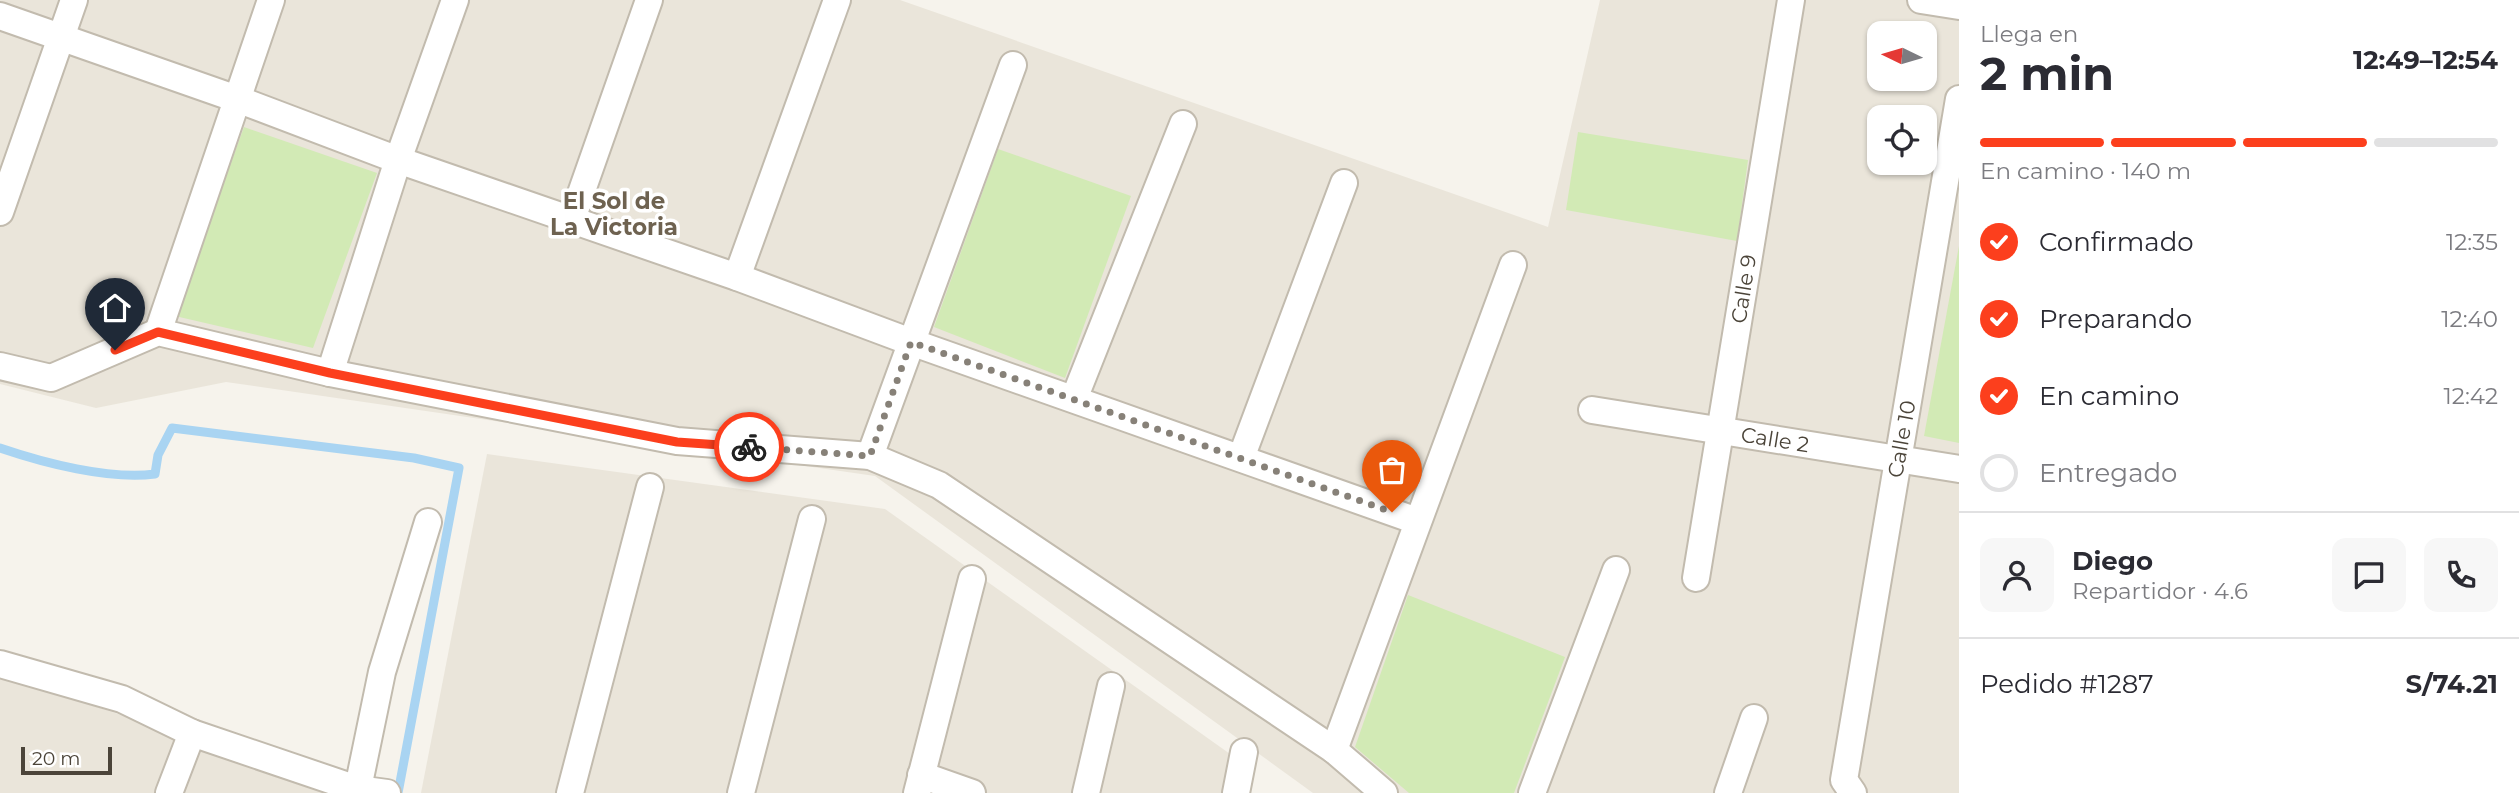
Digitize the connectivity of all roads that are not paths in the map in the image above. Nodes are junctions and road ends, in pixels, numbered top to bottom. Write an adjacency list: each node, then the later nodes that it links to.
1 (74, 0): 10 (street)
2 (271, 0): 12 (street)
3 (456, 0): 15 (street)
4 (649, 0): 18 (street)
5 (837, 0): 20 (street)
6 (1791, 0): 27 (street, Calle 9)
7 (1921, 0): 8 (street)
8 (1959, 6)
9 (0, 16): 10 (street)
10 (61, 36): 12 (street); 17 (street)
11 (1013, 65): 22 (street)
12 (237, 99): 15 (street); 21 (street)
13 (1959, 99): 30 (street, Calle 10)
14 (1183, 124): 25 (street)
15 (398, 160): 18 (street); 24 (street)
16 (1344, 183): 29 (street)
17 (0, 212)
18 (572, 219): 20 (street)
19 (1513, 265): 34 (street)
20 (737, 277): 22 (street)
21 (158, 332): 23 (street); 24 (street)
22 (911, 342): 25 (street); 28 (street)
23 (0, 366)
24 (330, 373): 28 (street)
25 (1074, 399): 29 (street)
26 (1592, 410): 27 (street, Calle 2)
27 (1721, 431): 30 (street, Calle 2); 37 (street, Calle 9)
28 (870, 456): 43 (street)
29 (1241, 458): 34 (street)
30 (1899, 459): 31 (street, Calle 2); 46 (street, Calle 10)
31 (1959, 470)
32 (650, 487): 50 (street)
33 (813, 519): 51 (street)
34 (1417, 521): 43 (street)
35 (428, 522): 47 (street)
36 (1616, 570): 56 (street)
37 (1696, 578)
38 (972, 579): 45 (street)
39 (0, 664): 42 (street)
40 (1111, 687): 53 (street)
41 (1754, 718): 57 (street)
42 (192, 733): 47 (street); 48 (street)
43 (1334, 750): 55 (street)
44 (1244, 752): 54 (street)
45 (919, 784): 52 (street)
46 (1849, 786)
47 (357, 791): 49 (street)
48 (169, 793)
49 (387, 793)
50 (570, 793)
51 (741, 793)
52 (972, 793)
53 (1086, 793)
54 (1236, 793)
55 (1384, 793)
56 (1532, 793)
57 (1728, 793)

